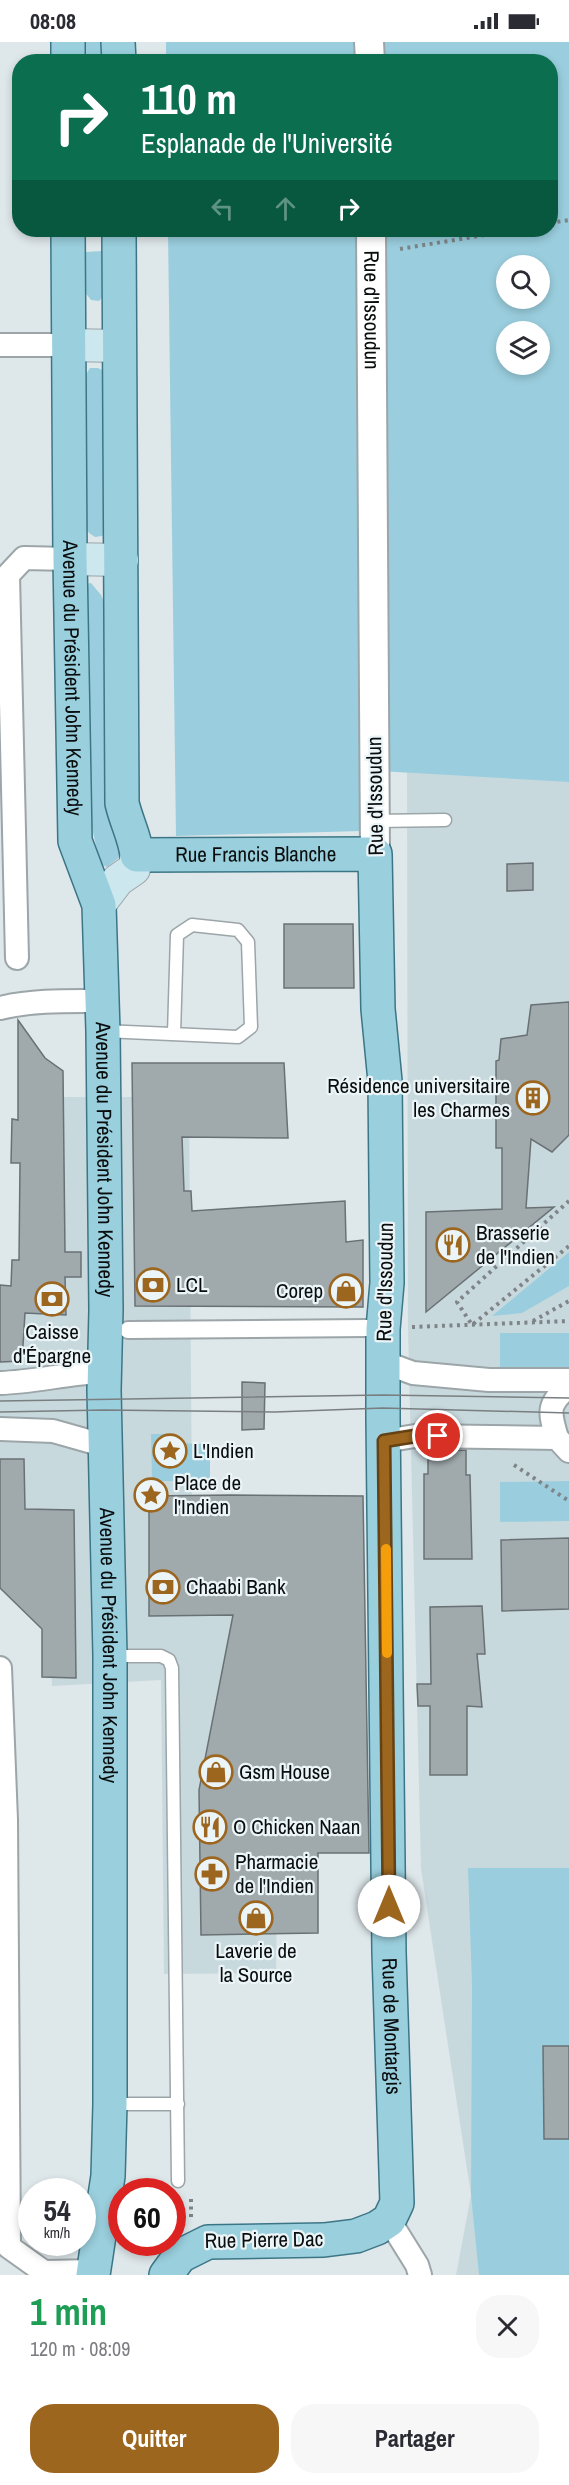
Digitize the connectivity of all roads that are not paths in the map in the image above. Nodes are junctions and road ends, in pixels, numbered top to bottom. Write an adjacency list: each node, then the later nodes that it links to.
1 (68, 237): 5 (main road, Avenue du Président John Kennedy)
2 (119, 237): 6 (main road)
3 (371, 237): 9 (street, Rue d'Issoudun)
4 (0, 345): 5 (street)
5 (68, 345): 6 (main road); 7 (main road, Avenue du Président John Kennedy)
6 (120, 346): 8 (main road)
7 (70, 559): 8 (main road); 13 (main road, Avenue du Président John Kennedy); 14 (street)
8 (122, 560): 12 (main road)
9 (375, 820): 10 (lane); 11 (street, Rue d'Issoudun)
10 (445, 820)
11 (375, 854): 12 (main road, Rue Francis Blanche); 20 (main road, Rue d'Issoudun)
12 (136, 855): 13 (main road)
13 (99, 905): 16 (main road, Avenue du Président John Kennedy)
14 (17, 958)
15 (0, 1008): 16 (street)
16 (102, 1016): 17 (lane); 21 (main road, Avenue du Président John Kennedy)
17 (174, 1034): 17 (lane)
18 (368, 1328): 19 (street)
19 (128, 1330)
20 (383, 1362): 22 (street); 26 (main road, Rue de Montargis)
21 (104, 1372): 23 (street); 28 (main road, Avenue du Président John Kennedy)
22 (569, 1380)
23 (0, 1383)
24 (569, 1386): 27 (street)
25 (0, 1429): 28 (street)
26 (384, 1441): 27 (street); 36 (main road, Rue de Montargis)
27 (563, 1444)
28 (106, 1446): 29 (main road, Avenue du Président John Kennedy)
29 (110, 1656): 31 (main road, Avenue du Président John Kennedy); 32 (lane)
30 (0, 1668): 39 (street)
31 (110, 2104): 32 (lane); 33 (main road, Avenue du Président John Kennedy)
32 (178, 2104): 35 (lane)
33 (108, 2175): 34 (street); 39 (main road, Avenue du Président John Kennedy)
34 (109, 2178)
35 (178, 2178)
36 (389, 2220): 38 (main road, Rue Pierre Dac); 41 (street)
37 (186, 2241): 38 (street, Rue Pierre Dac)
38 (208, 2242): 40 (main road)
39 (94, 2273)
40 (166, 2275)
41 (420, 2275)

